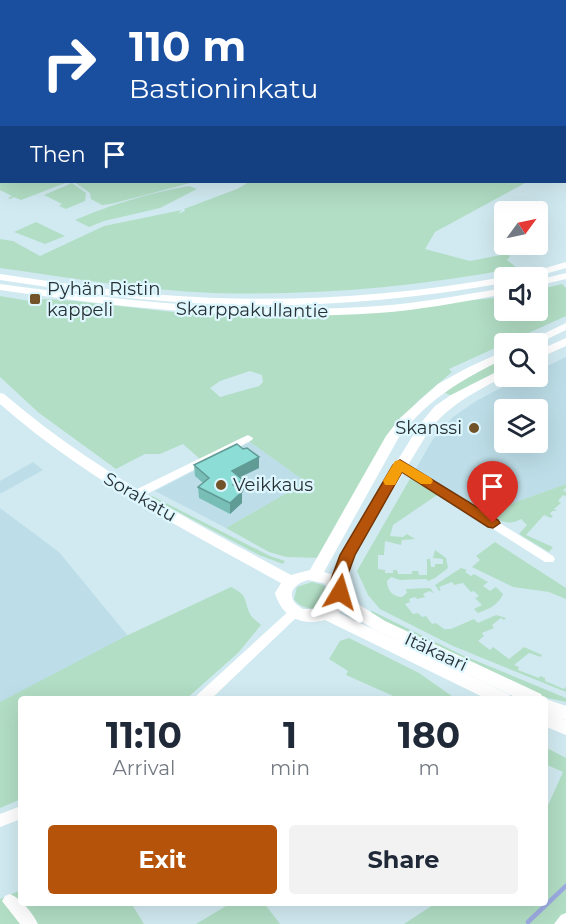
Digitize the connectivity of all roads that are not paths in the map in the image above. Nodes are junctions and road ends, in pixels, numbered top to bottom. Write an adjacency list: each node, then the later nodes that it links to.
1 (566, 265): 2 (street)
2 (548, 270)
3 (566, 276): 5 (street)
4 (0, 277): 6 (street, Skarppakullantie)
5 (548, 280)
6 (494, 282)
7 (0, 287): 8 (street, Skarppakullantie)
8 (494, 292)
9 (566, 326): 10 (street)
10 (548, 335)
11 (566, 342): 12 (street)
12 (548, 350)
13 (494, 360): 20 (street)
14 (494, 377): 17 (street)
15 (0, 397): 18 (street, Sorakatu)
16 (248, 438): 18 (street)
17 (400, 465): 19 (street); 22 (street)
18 (135, 495): 21 (street, Sorakatu)
19 (549, 559)
20 (315, 575): 21 (street); 22 (street)
21 (290, 581): 23 (street)
22 (338, 592): 24 (street); 27 (street, Itäkaari)
23 (295, 612): 24 (street); 25 (street)
24 (327, 614): 26 (street, Itäkaari)
25 (205, 696)
26 (497, 696)
27 (529, 696)
28 (548, 706): 29 (street)
29 (566, 713)
30 (548, 720): 31 (street)
31 (566, 728)
32 (18, 813): 33 (street)
33 (0, 821)
34 (10, 901): 36 (street)
35 (566, 920): 37 (street)
36 (30, 924)
37 (562, 924)

